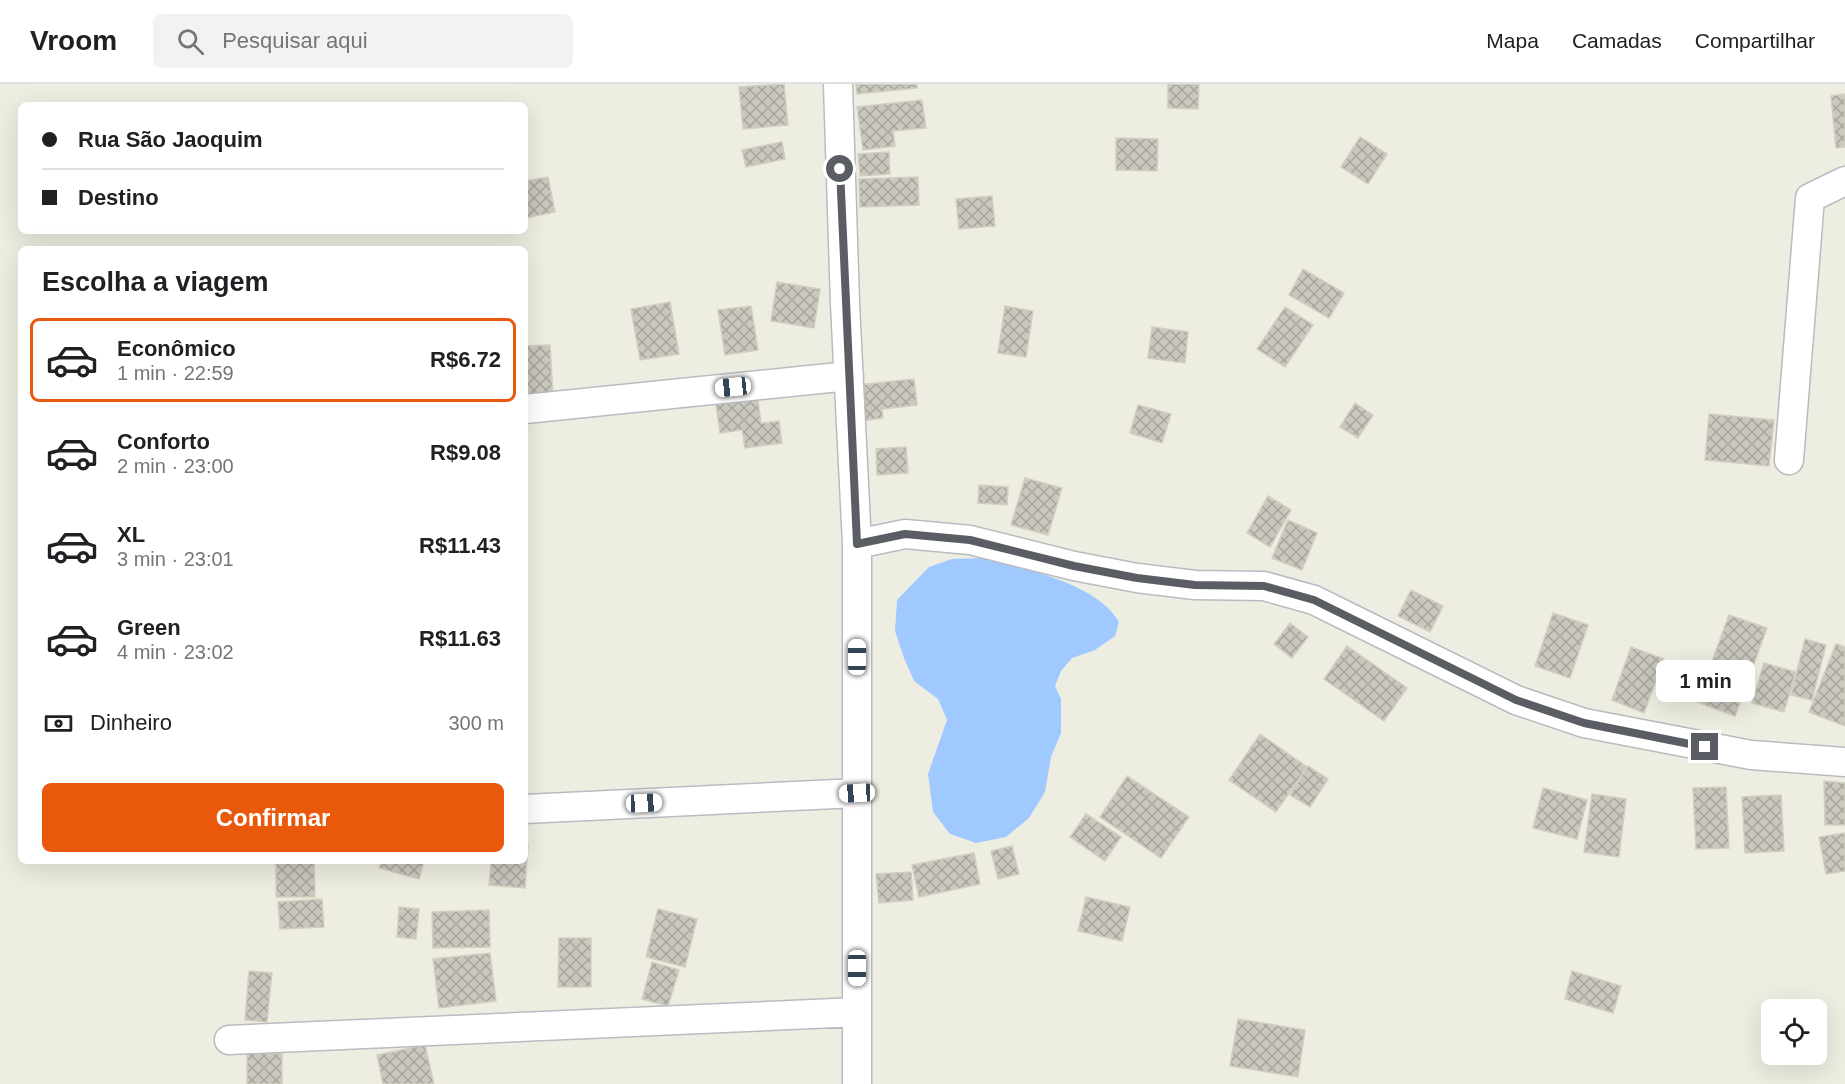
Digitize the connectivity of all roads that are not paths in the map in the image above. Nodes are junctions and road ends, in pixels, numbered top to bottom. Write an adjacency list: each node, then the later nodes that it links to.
1 (838, 84): 3 (street)
2 (1845, 181): 5 (street)
3 (849, 376): 4 (street); 6 (street)
4 (528, 409)
5 (1789, 460)
6 (857, 544): 7 (street); 8 (street)
7 (1845, 762)
8 (857, 793): 9 (street); 10 (street)
9 (528, 809)
10 (857, 1012): 11 (street); 12 (street)
11 (230, 1041)
12 (857, 1084)

